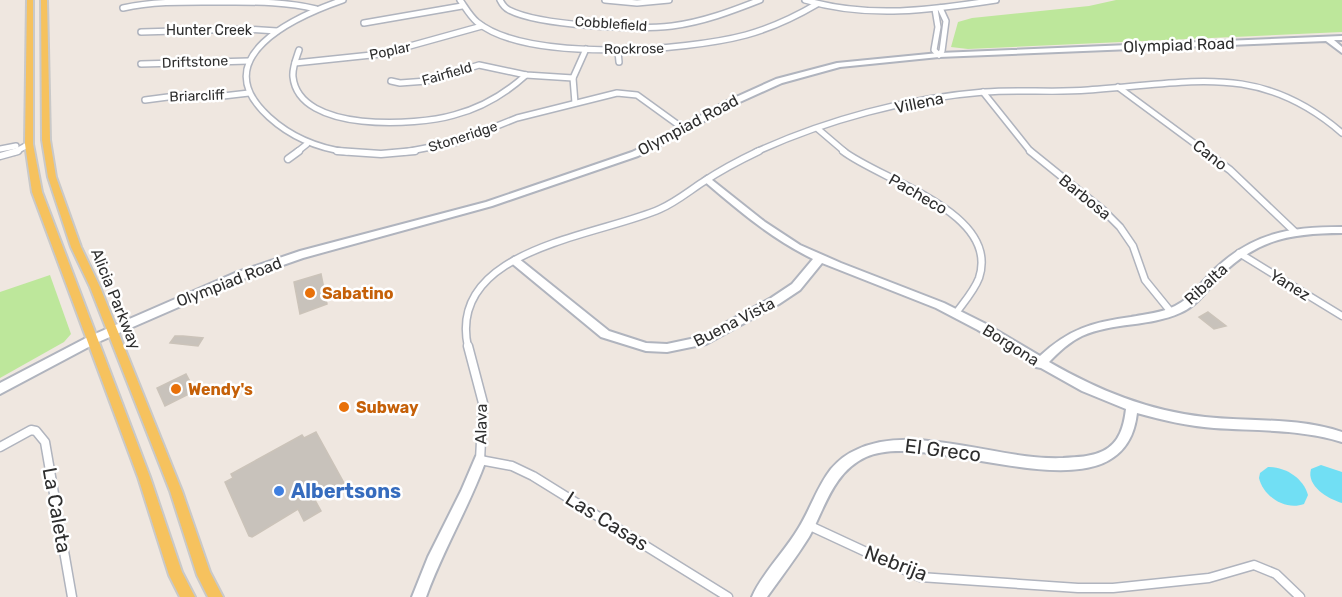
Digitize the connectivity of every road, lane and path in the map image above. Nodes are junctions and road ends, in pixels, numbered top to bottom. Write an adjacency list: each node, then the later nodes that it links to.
1 (30, 0): 48 (main road)
2 (44, 0): 47 (main road, Alicia Parkway)
3 (343, 0): 15 (street)
4 (500, 0): 7 (street, Cobblefield)
5 (605, 0): 6 (street)
6 (669, 0)
7 (760, 0)
8 (805, 0): 13 (street)
9 (996, 0): 16 (street)
10 (238, 1): 11 (street); 14 (street)
11 (283, 1): 15 (street)
12 (461, 3): 19 (street); 20 (street, Rockrose)
13 (817, 4): 16 (street); 29 (street, Rockrose)
14 (123, 8)
15 (316, 9): 21 (street)
16 (938, 9): 17 (street); 18 (street)
17 (936, 16): 18 (street); 25 (street)
18 (944, 16): 26 (street)
19 (364, 23)
20 (482, 26): 27 (street, Rockrose); 34 (street, Poplar)
21 (277, 31): 22 (street, Hunter Creek); 32 (street)
22 (141, 32)
23 (1342, 38): 24 (street, Olympiad Road)
24 (1328, 39): 30 (street); 31 (street, Olympiad Road)
25 (935, 43): 26 (street); 31 (street)
26 (941, 44): 31 (street)
27 (586, 49): 29 (street, Rockrose); 37 (street)
28 (298, 50): 34 (street)
29 (618, 51): 33 (street)
30 (1342, 51)
31 (939, 55): 44 (street, Olympiad Road)
32 (249, 61): 35 (street, Driftstone); 41 (street)
33 (619, 62)
34 (295, 63): 36 (street)
35 (141, 64)
36 (526, 75): 37 (street, Fairfield); 38 (street, Fairfield)
37 (573, 78): 43 (street)
38 (391, 81)
39 (1118, 87): 40 (street, Villena); 46 (street, Villena); 55 (street, Cano)
40 (983, 92): 45 (street, Villena); 59 (street, Barbosa)
41 (249, 93): 42 (street, Briarcliff); 49 (street, Stoneridge)
42 (145, 100)
43 (575, 103): 44 (street, Stoneridge); 49 (street, Stoneridge)
44 (684, 129): 62 (street, Olympiad Road)
45 (818, 129): 53 (street, Villena); 60 (street, Pacheco)
46 (1342, 133)
47 (46, 140): 48 (main road); 62 (main road, Alicia Parkway)
48 (29, 144): 50 (street); 51 (street); 63 (main road)
49 (307, 144): 52 (street)
50 (0, 150)
51 (0, 156)
52 (288, 159)
53 (707, 179): 57 (street, Borgona); 58 (street, Villena)
54 (1342, 230): 55 (street, Ribalta)
55 (1295, 232): 56 (street, Ribalta)
56 (1239, 253): 59 (street, Ribalta); 61 (street, Yanez)
57 (820, 258): 58 (street, Buena Vista); 60 (street, Borgona)
58 (514, 261): 69 (street, Alava)
59 (1171, 312): 64 (street, Ribalta)
60 (956, 313): 64 (street, Borgona)
61 (1342, 316)
62 (111, 331): 63 (street, Olympiad Road); 73 (main road, Alicia Parkway)
63 (92, 340): 65 (street, Olympiad Road); 72 (main road)
64 (1040, 364): 66 (street, Borgona)
65 (0, 389)
66 (1132, 406): 67 (street, Borgona); 70 (street, El Greco)
67 (1342, 437)
68 (0, 447): 71 (street, La Caleta)
69 (480, 460): 74 (street, Alava); 75 (street, Las Casas)
70 (808, 525): 76 (street, El Greco); 77 (street, Nebrija)
71 (72, 597)
72 (188, 597)
73 (216, 597)
74 (419, 597)
75 (728, 597)
76 (759, 597)
77 (1300, 597)

